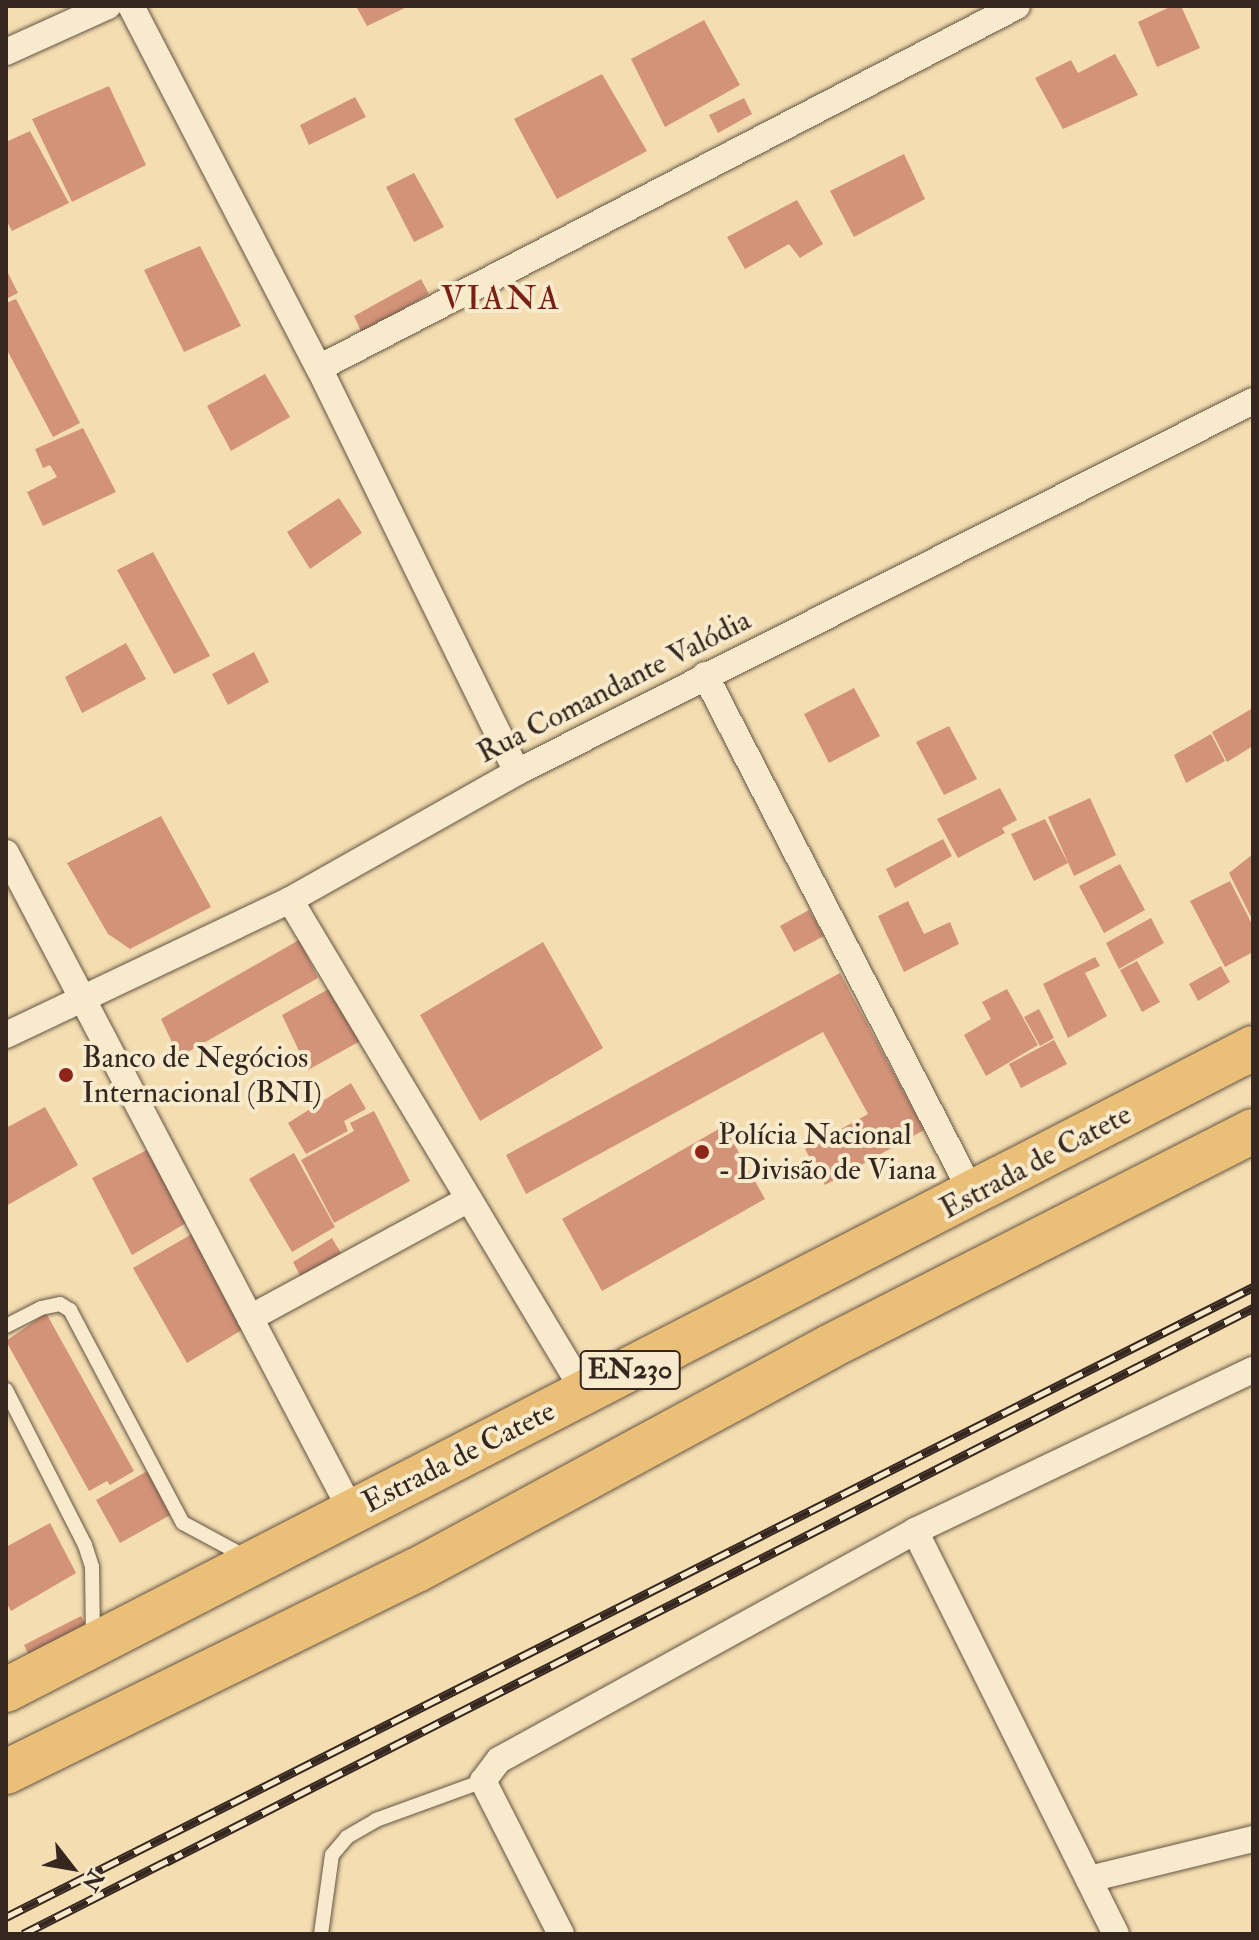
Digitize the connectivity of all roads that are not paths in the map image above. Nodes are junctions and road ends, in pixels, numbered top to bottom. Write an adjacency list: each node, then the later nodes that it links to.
1 (108, 6): 4 (street)
2 (131, 6): 5 (street)
3 (1017, 6): 5 (street)
4 (6, 52)
5 (319, 368): 8 (street)
6 (1253, 401): 7 (street, Rua Comandante Valódia)
7 (705, 675): 8 (street, Rua Comandante Valódia); 15 (street)
8 (517, 772): 10 (street, Rua Comandante Valódia)
9 (6, 853): 11 (street)
10 (290, 900): 11 (street, Rua Comandante Valódia); 16 (street)
11 (81, 997): 12 (street, Rua Comandante Valódia); 17 (street)
12 (6, 1035)
13 (1253, 1048): 15 (highway, Estrada de Catete / EN230)
14 (1253, 1131): 27 (highway, EN230)
15 (973, 1195): 21 (highway, Estrada de Catete / EN230)
16 (469, 1199): 17 (street); 21 (street)
17 (250, 1318): 22 (street)
18 (6, 1326): 24 (lane)
19 (1253, 1370): 23 (street)
20 (6, 1390): 25 (lane)
21 (585, 1393): 22 (highway, Estrada de Catete / EN230)
22 (352, 1512): 24 (highway, Estrada de Catete / EN230)
23 (915, 1531): 28 (street); 30 (street)
24 (255, 1561): 25 (highway, Estrada de Catete / EN230)
25 (93, 1645): 26 (highway, Estrada de Catete / EN230)
26 (6, 1690)
27 (6, 1772)
28 (483, 1781): 31 (lane); 32 (street)
29 (1253, 1839): 30 (street)
30 (1089, 1879): 33 (street)
31 (321, 1934)
32 (561, 1934)
33 (1116, 1934)

